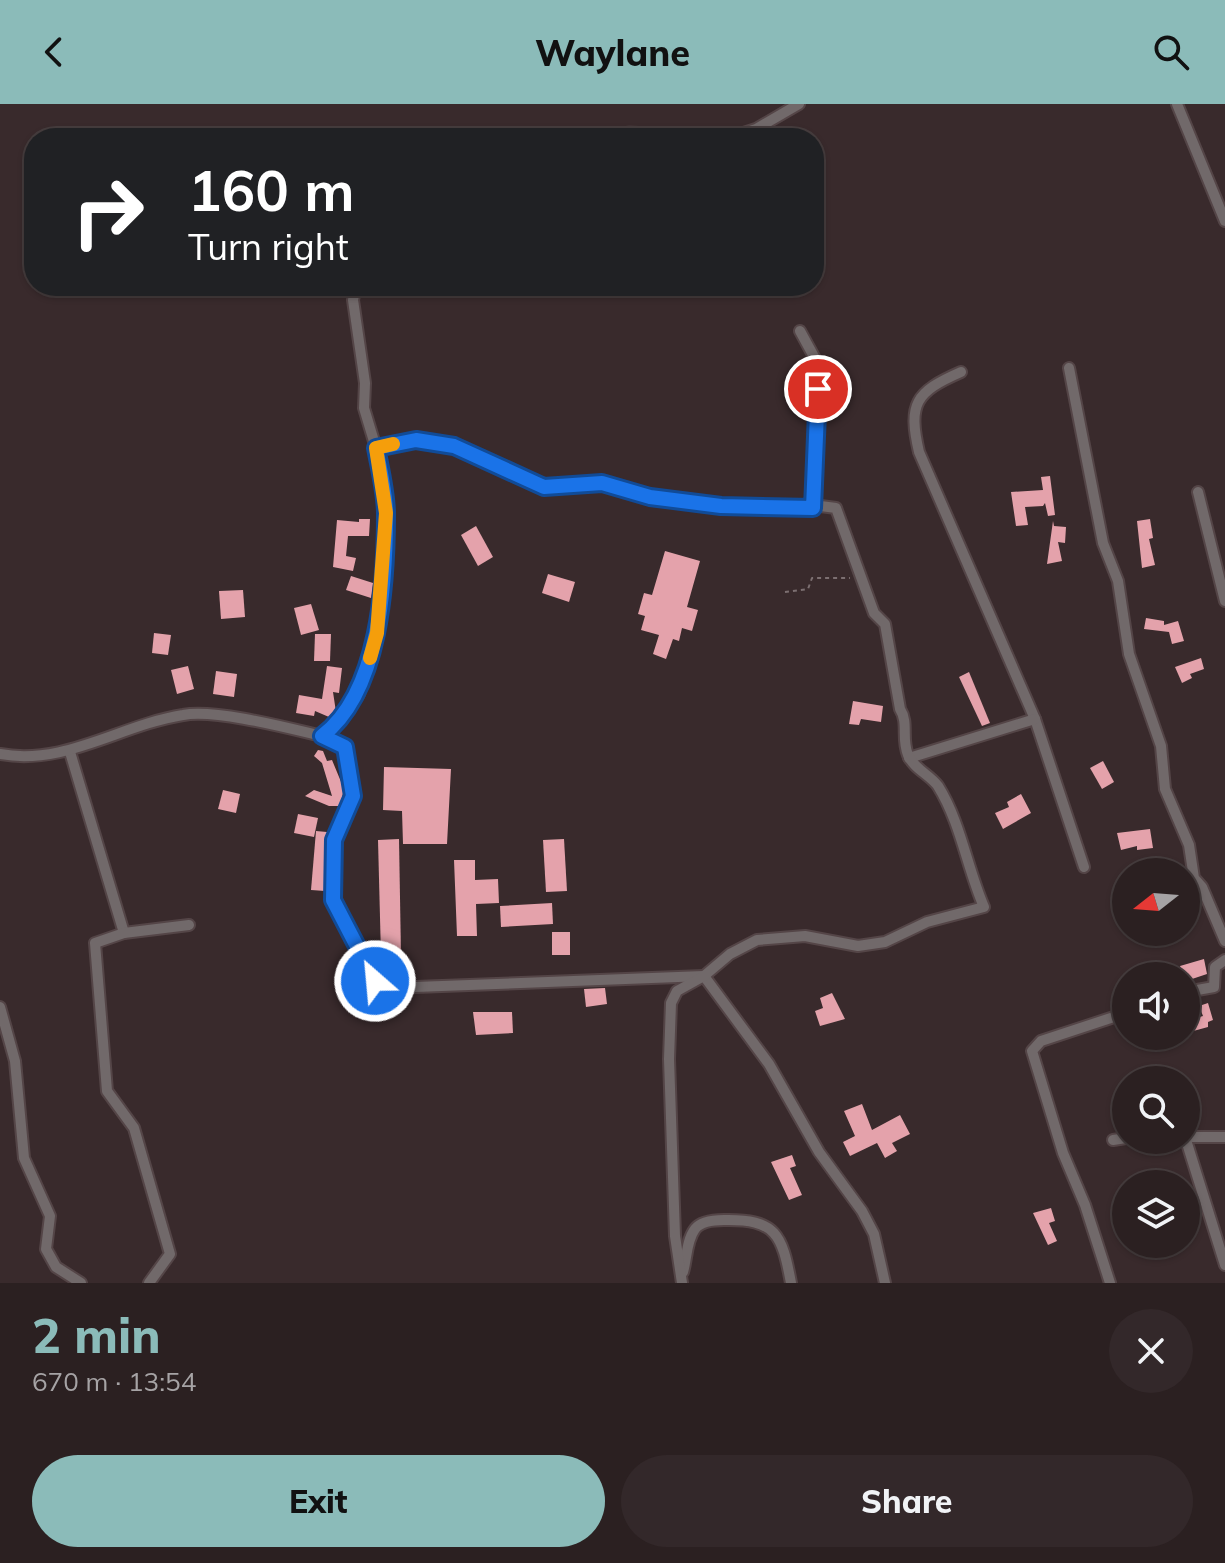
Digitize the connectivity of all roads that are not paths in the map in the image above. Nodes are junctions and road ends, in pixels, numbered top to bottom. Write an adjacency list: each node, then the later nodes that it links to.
1 (799, 104): 3 (street)
2 (1177, 104): 4 (street)
3 (758, 128)
4 (1225, 221)
5 (354, 296): 9 (street)
6 (800, 331): 11 (street)
7 (1069, 368): 21 (street)
8 (961, 372): 13 (street)
9 (376, 448): 11 (street); 14 (street)
10 (1198, 492): 12 (street)
11 (813, 505): 17 (street)
12 (1225, 601)
13 (1035, 719): 17 (street); 18 (street)
14 (322, 736): 15 (street); 23 (street)
15 (70, 752): 16 (street); 20 (street)
16 (0, 754)
17 (909, 758): 23 (street)
18 (1084, 867)
19 (189, 925): 20 (street)
20 (124, 933): 33 (street)
21 (1225, 941)
22 (1225, 960): 24 (street)
23 (704, 976): 31 (street); 35 (street)
24 (1200, 990)
25 (0, 1007): 32 (street)
26 (1112, 1018): 36 (street)
27 (1225, 1137): 28 (street)
28 (1200, 1138)
29 (1191, 1154): 30 (street)
30 (1225, 1265)
31 (682, 1280): 34 (street)
32 (81, 1283)
33 (149, 1283)
34 (791, 1283)
35 (885, 1283)
36 (1110, 1283)

